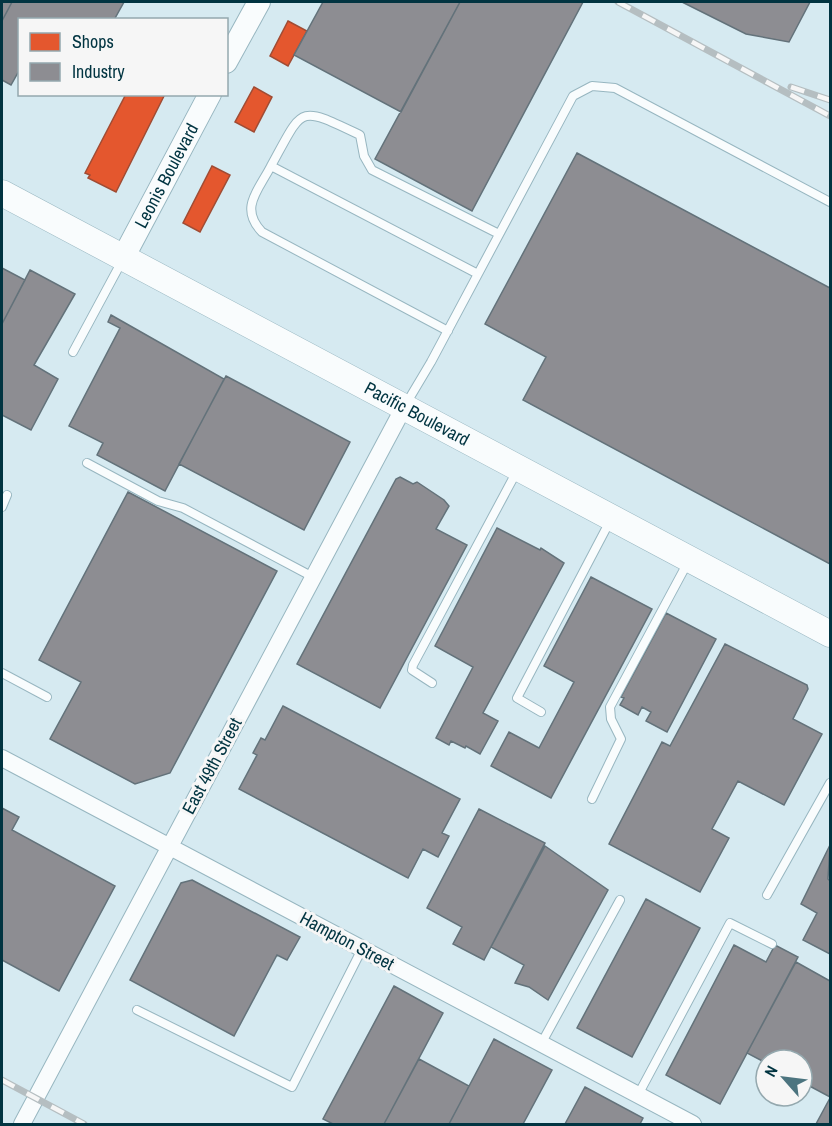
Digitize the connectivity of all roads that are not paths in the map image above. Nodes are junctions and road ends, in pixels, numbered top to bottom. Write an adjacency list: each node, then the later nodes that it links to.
1 (259, 2): 2 (main road)
2 (228, 58)
3 (209, 96): 8 (main road, Leonis Boulevard)
4 (271, 166): 7 (lane); 9 (lane); 10 (lane)
5 (2, 193): 8 (main road, Pacific Boulevard)
6 (831, 202): 7 (lane)
7 (499, 234): 9 (lane)
8 (123, 258): 11 (lane); 12 (main road, Pacific Boulevard)
9 (478, 274): 10 (lane)
10 (448, 331): 12 (lane)
11 (73, 352)
12 (404, 407): 14 (main road, Pacific Boulevard); 19 (street, East 49th Street)
13 (87, 463): 19 (lane)
14 (519, 468): 17 (main road, Pacific Boulevard); 22 (lane)
15 (7, 495): 16 (lane)
16 (2, 507)
17 (612, 517): 18 (main road, Pacific Boulevard); 24 (lane)
18 (690, 559): 20 (main road, Pacific Boulevard); 27 (lane)
19 (313, 577): 28 (street, East 49th Street)
20 (831, 634)
21 (2, 673): 23 (lane)
22 (432, 683)
23 (47, 697)
24 (541, 712)
25 (2, 758): 28 (street, Hampton Street)
26 (831, 783): 29 (lane)
27 (592, 799)
28 (169, 847): 32 (street, Hampton Street); 37 (street, East 49th Street)
29 (767, 895)
30 (620, 900): 34 (lane)
31 (772, 944): 35 (lane)
32 (362, 949): 33 (lane); 34 (street, Hampton Street)
33 (137, 1010)
34 (541, 1044): 35 (street, Hampton Street)
35 (638, 1095): 36 (street, Hampton Street)
36 (673, 1120): 38 (street, Hampton Street)
37 (21, 1125)
38 (693, 1125)

